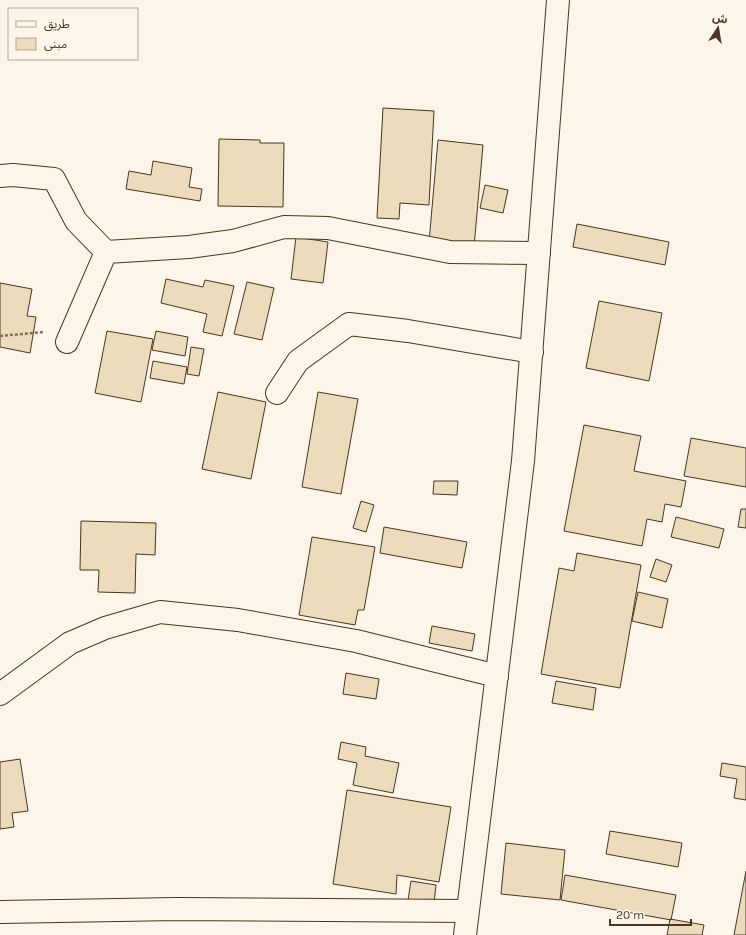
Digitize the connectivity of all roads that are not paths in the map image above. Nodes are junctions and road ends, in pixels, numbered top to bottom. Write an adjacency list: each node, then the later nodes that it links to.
1 (558, 0): 4 (street)
2 (0, 176): 3 (street)
3 (106, 252): 4 (street); 5 (street)
4 (539, 253): 6 (street)
5 (67, 342)
6 (532, 352): 7 (street); 8 (street)
7 (277, 394)
8 (497, 676): 9 (street); 10 (street)
9 (0, 694)
10 (467, 911): 11 (street); 12 (street)
11 (0, 912)
12 (465, 935)

